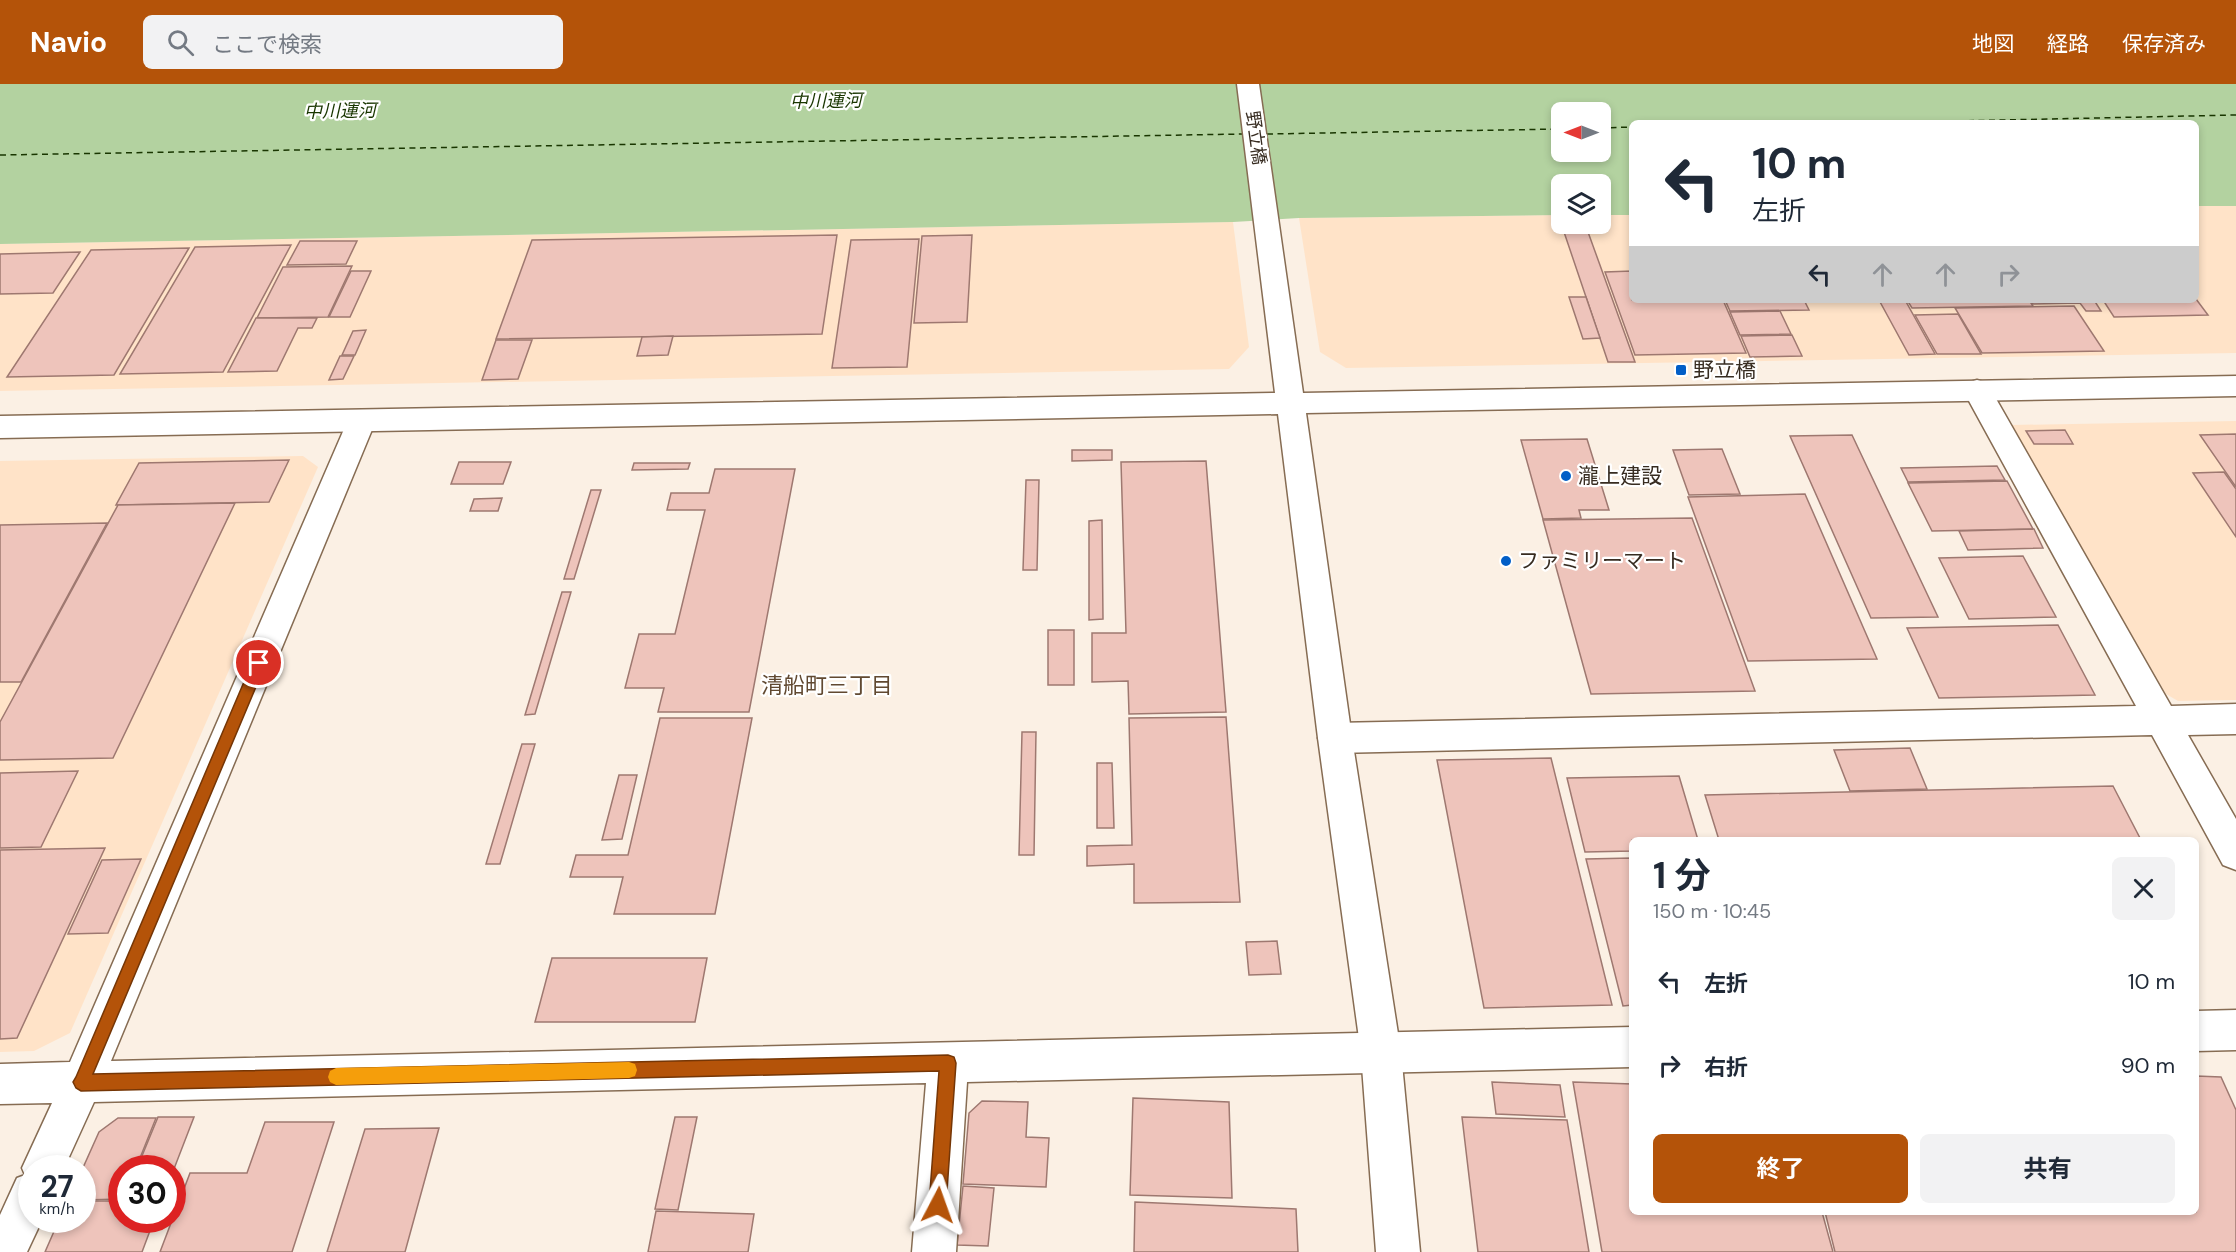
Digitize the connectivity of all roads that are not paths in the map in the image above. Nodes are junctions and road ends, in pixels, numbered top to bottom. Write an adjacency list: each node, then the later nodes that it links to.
1 (1248, 84): 4 (street, 野立橋)
2 (2236, 386): 3 (street)
3 (1977, 390): 4 (street); 8 (street)
4 (1290, 403): 5 (street); 9 (street, 野立橋)
5 (362, 420): 6 (street); 16 (street)
6 (0, 427)
7 (2236, 719): 8 (street)
8 (2162, 720): 9 (street); 10 (street)
9 (1335, 738): 14 (street, 野立橋)
10 (2236, 853)
11 (2236, 1030): 12 (street)
12 (2199, 1031)
13 (1629, 1047): 14 (street)
14 (1381, 1053): 15 (street); 22 (street, 野立橋)
15 (948, 1063): 16 (street); 21 (street)
16 (81, 1082): 17 (street); 18 (street)
17 (0, 1084)
18 (49, 1155)
19 (18, 1224): 20 (street)
20 (5, 1252)
21 (934, 1252)
22 (1398, 1252)

